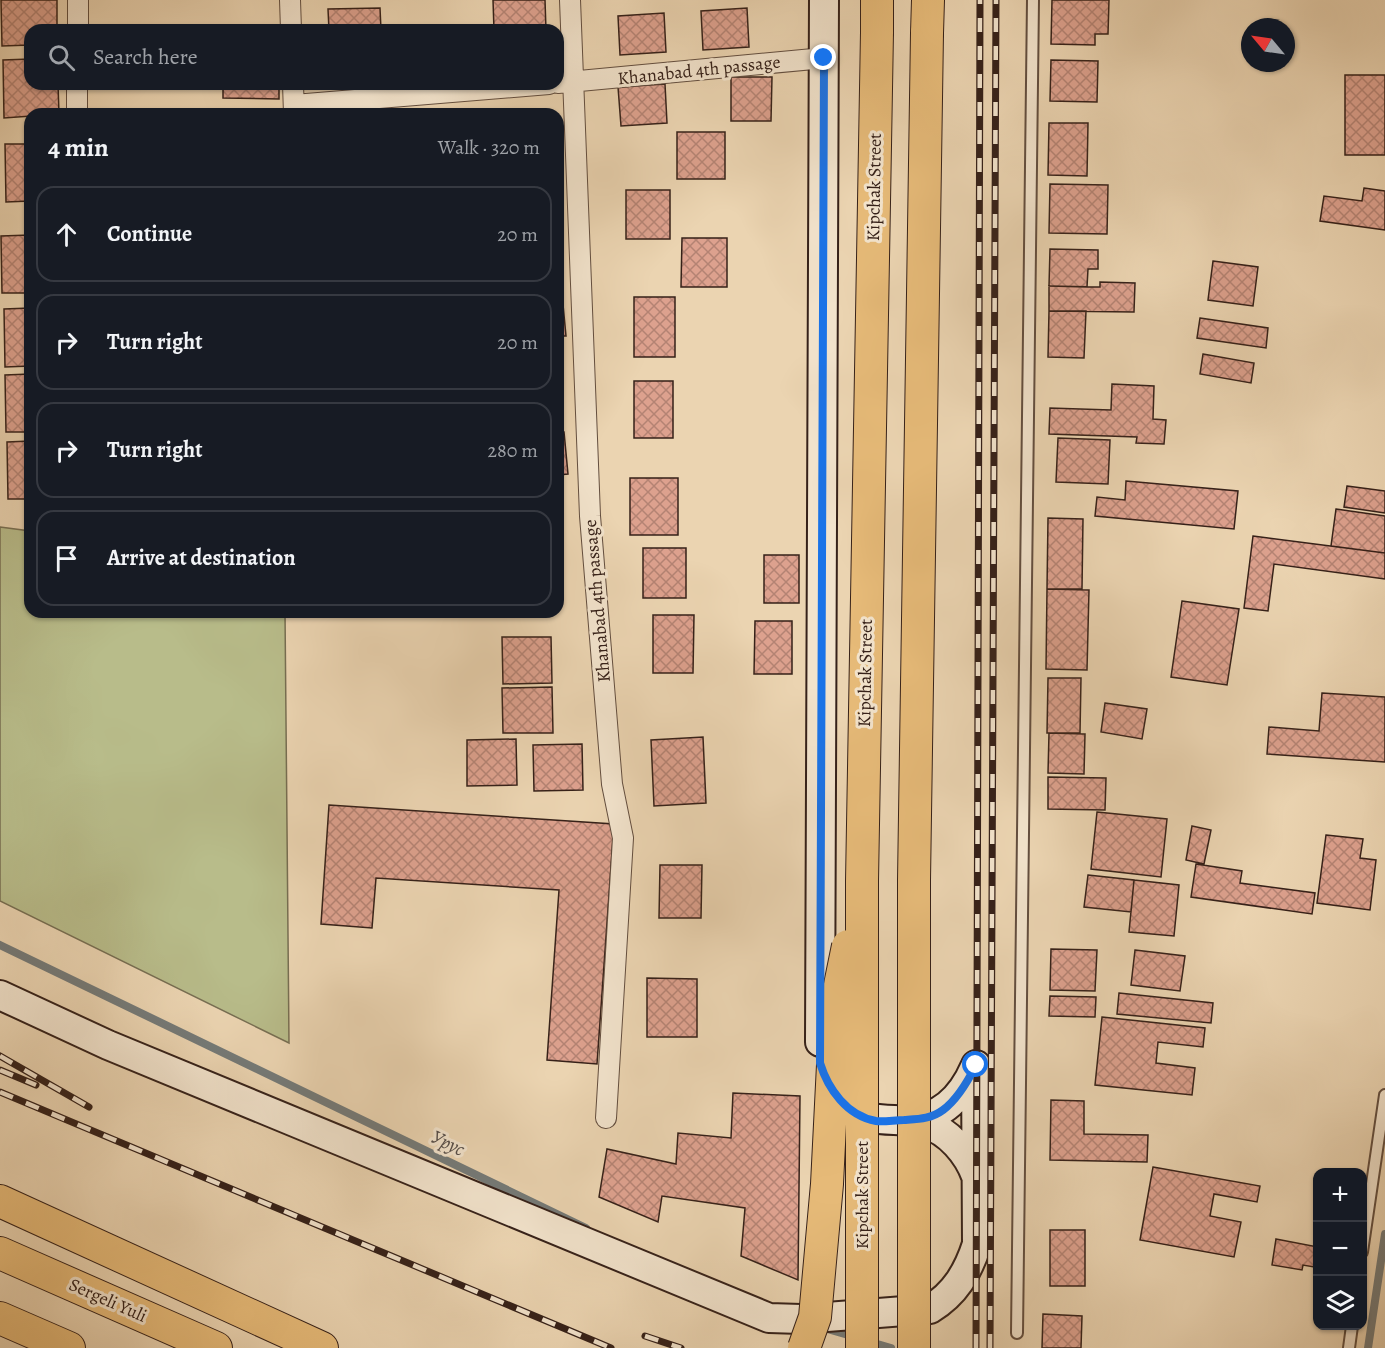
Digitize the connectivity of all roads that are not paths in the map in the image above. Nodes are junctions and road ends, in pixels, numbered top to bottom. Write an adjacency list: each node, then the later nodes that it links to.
1 (78, 0): 8 (street)
2 (290, 0): 9 (street)
3 (570, 0): 11 (street, Khanabad 4th passage)
4 (824, 0): 10 (street)
5 (877, 0): 18 (main road, Kipchak Street, bridge)
6 (928, 0): 35 (main road, bridge)
7 (1033, 0): 30 (lane)
8 (78, 24)
9 (291, 24)
10 (824, 58): 11 (street, Khanabad 4th passage); 22 (street)
11 (566, 83): 21 (street, Khanabad 4th passage)
12 (77, 90): 15 (street)
13 (293, 90): 16 (street)
14 (488, 90): 17 (street)
15 (77, 108)
16 (294, 108)
17 (304, 108)
18 (862, 880): 29 (main road, bridge); 34 (main road, Kipchak Street, bridge)
19 (0, 995): 29 (street)
20 (1385, 1095): 25 (lane)
21 (606, 1118)
22 (875, 1121): 23 (street); 23 (street)
23 (976, 1176): 29 (street)
24 (0, 1201): 33 (main road)
25 (1366, 1222)
26 (0, 1253): 32 (main road, Sergeli Yuli)
27 (3, 1327): 31 (main road)
28 (1351, 1330): 36 (lane)
29 (802, 1333)
30 (1017, 1333)
31 (69, 1348)
32 (216, 1348)
33 (322, 1348)
34 (862, 1348)
35 (914, 1348)
36 (1349, 1348)

